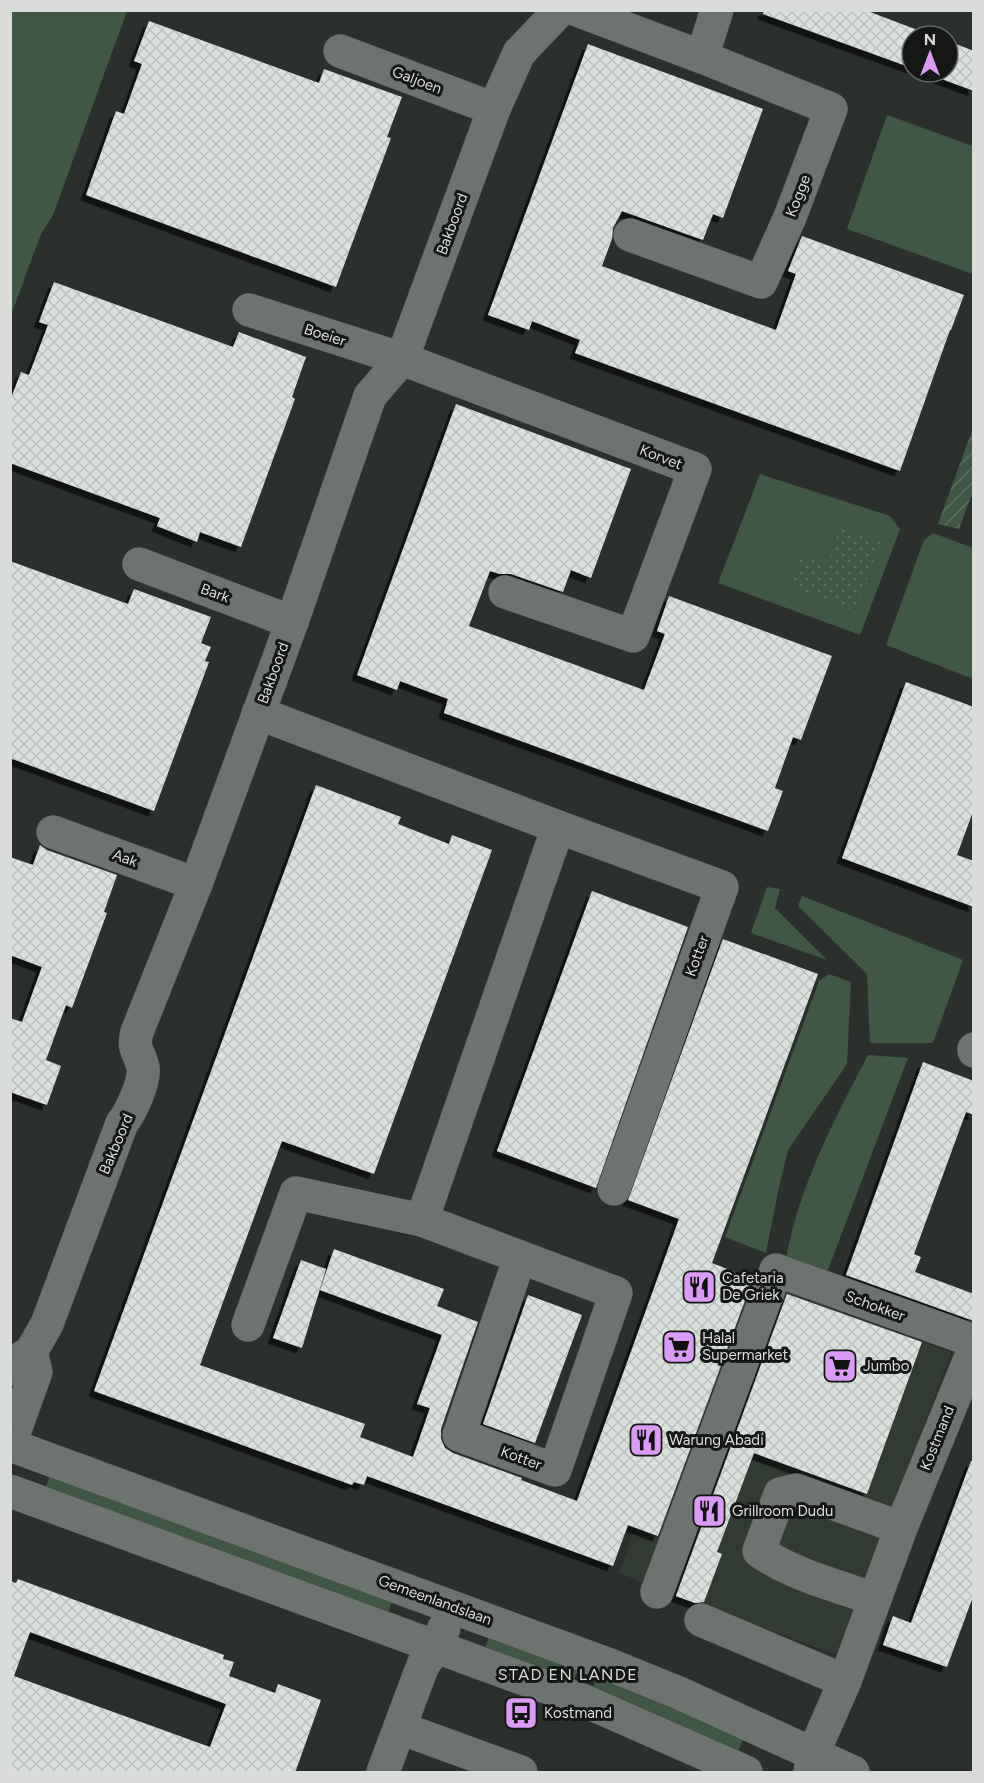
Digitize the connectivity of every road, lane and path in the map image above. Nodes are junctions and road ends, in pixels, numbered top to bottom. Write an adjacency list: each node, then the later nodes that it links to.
1 (560, 10): 6 (street, Bakboord)
2 (577, 10): 5 (street, Kogge)
3 (717, 10): 5 (street)
4 (340, 51): 6 (street, Galjoen)
5 (702, 57): 7 (street, Kogge)
6 (494, 109): 9 (street, Bakboord)
7 (630, 235)
8 (249, 310): 9 (street, Boeier)
9 (402, 359): 11 (street, Korvet); 12 (street, Bakboord)
10 (139, 564): 12 (street, Bark)
11 (505, 592)
12 (292, 622): 13 (street, Bakboord)
13 (258, 713): 14 (street, Kotter); 16 (street, Bakboord)
14 (558, 827): 17 (street, Kotter); 18 (street)
15 (53, 832): 16 (street, Aak)
16 (196, 884): 23 (street, Bakboord)
17 (614, 1189)
18 (422, 1220): 19 (street, Kotter); 20 (street, Kotter)
19 (520, 1257): 19 (street, Kotter)
20 (248, 1325)
21 (974, 1341): 27 (street, Schokker)
22 (974, 1349): 26 (street, Kostmand)
23 (21, 1360): 24 (street, Bakboord)
24 (10, 1444): 29 (street, Gemeenlandslaan)
25 (10, 1491): 31 (street)
26 (901, 1528): 28 (street, Kostmand); 28 (street)
27 (657, 1592)
28 (875, 1599): 32 (street, Kostmand)
29 (452, 1607): 31 (street); 34 (street, Gemeenlandslaan)
30 (701, 1620): 32 (street)
31 (436, 1647): 33 (street); 37 (street)
32 (845, 1681): 34 (street, Kostmand)
33 (400, 1728): 35 (street); 36 (street)
34 (812, 1763): 38 (street, Gemeenlandslaan)
35 (521, 1772)
36 (383, 1773)
37 (746, 1773)
38 (854, 1773)

